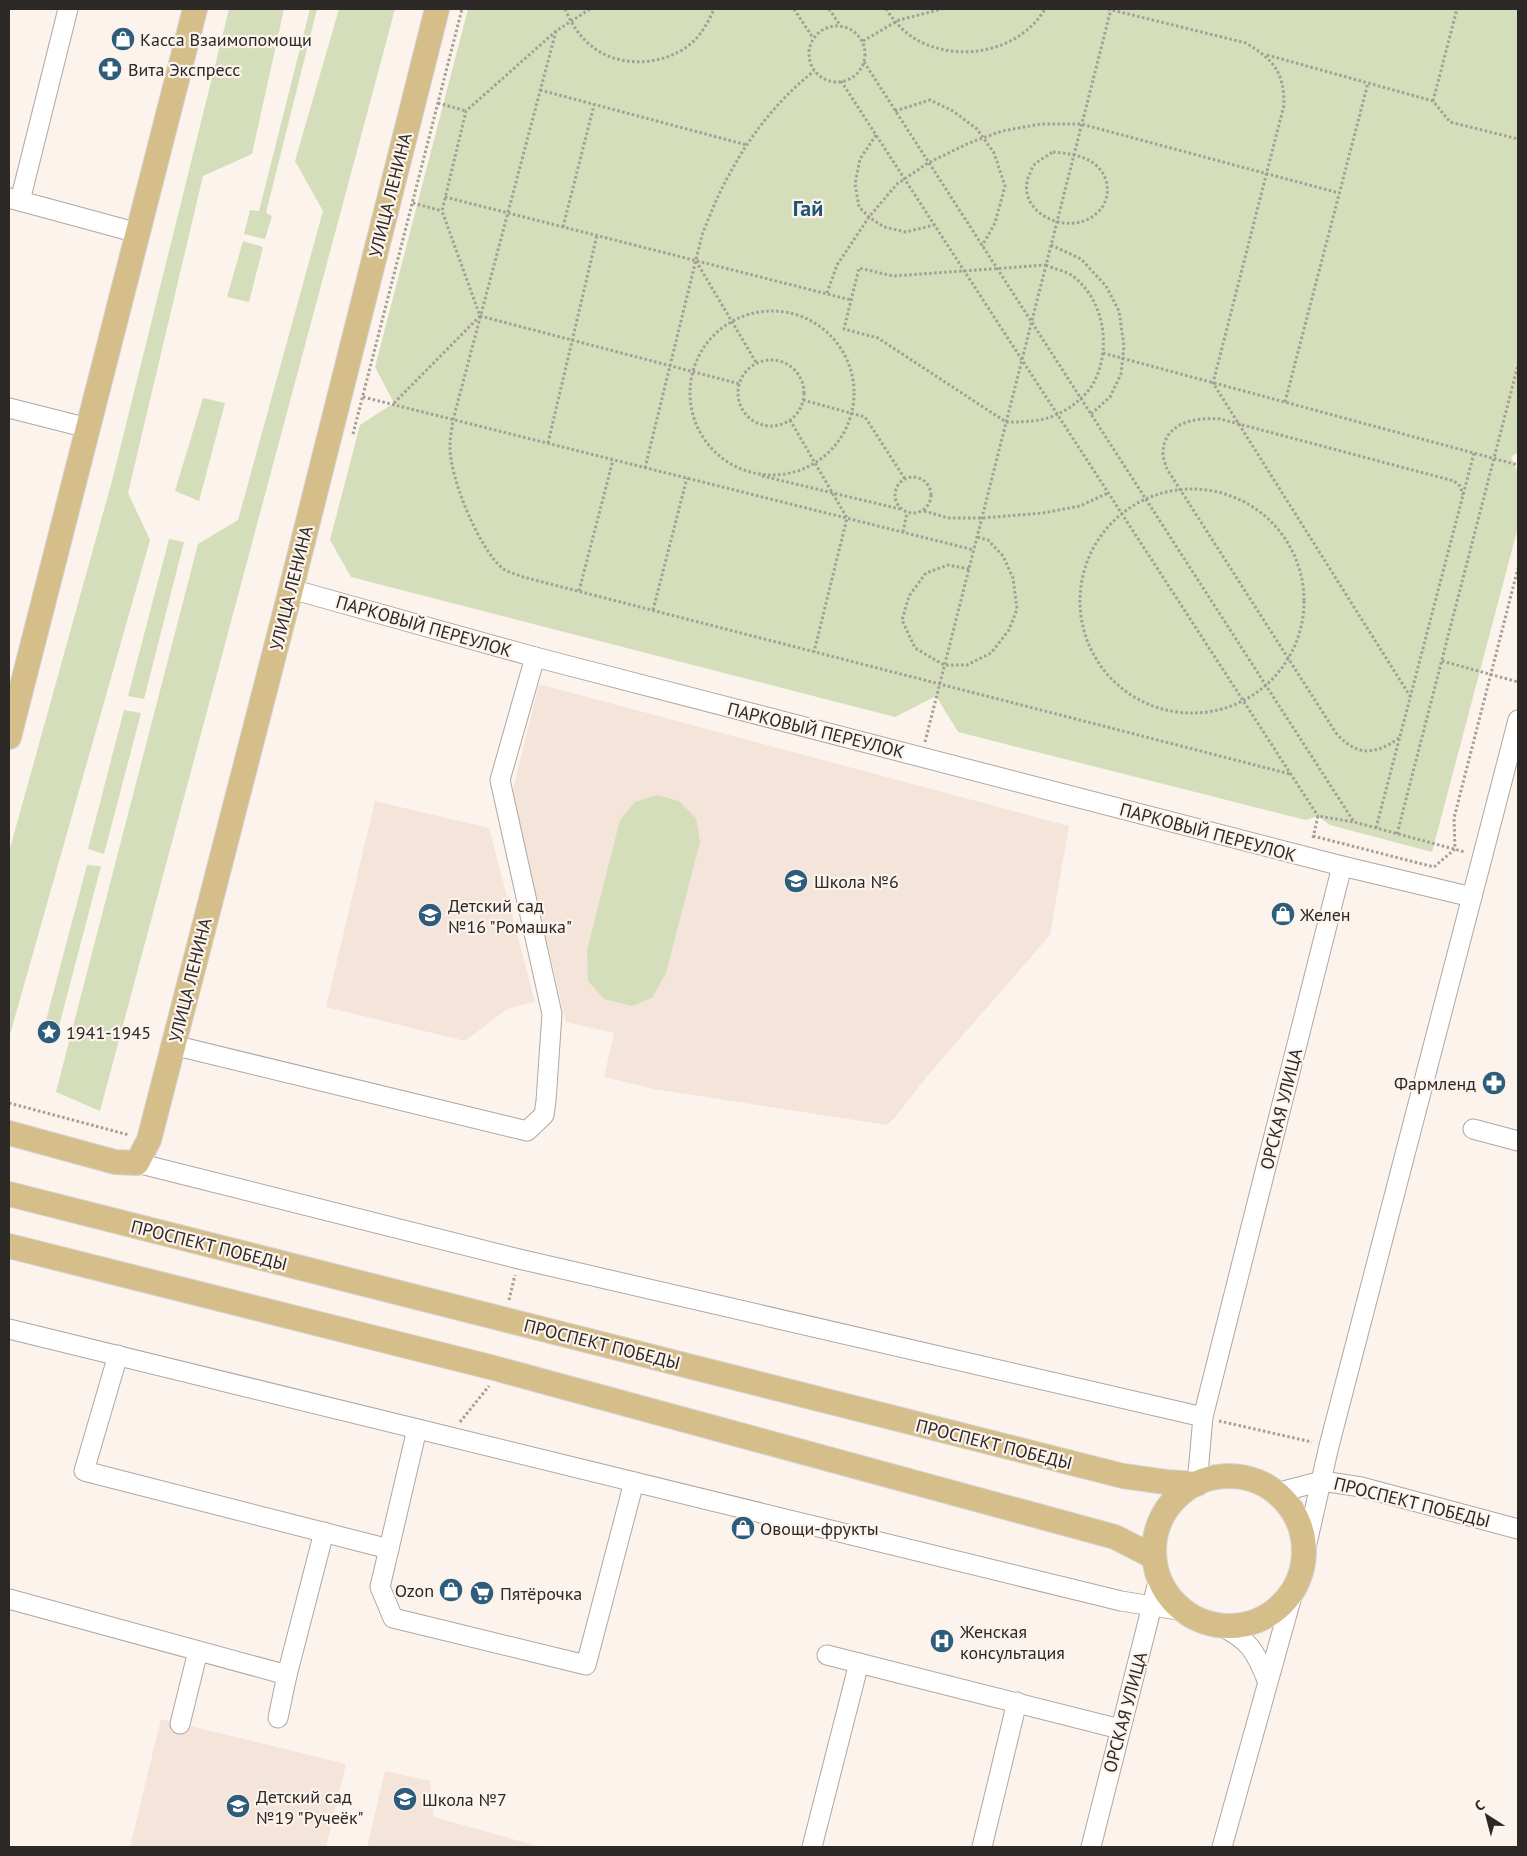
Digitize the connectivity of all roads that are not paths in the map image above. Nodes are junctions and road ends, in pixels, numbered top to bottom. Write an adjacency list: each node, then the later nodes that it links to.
1 (68, 9): 4 (street)
2 (195, 9): 5 (main road)
3 (437, 9): 8 (main road, УЛИЦА ЛЕНИНА)
4 (14, 200): 5 (street)
5 (138, 233): 7 (main road)
6 (9, 408): 7 (street)
7 (88, 428): 11 (main road)
8 (291, 589): 9 (street, ПАРКОВЫЙ ПЕРЕУЛОК); 15 (main road, УЛИЦА ЛЕНИНА)
9 (535, 657): 13 (street, ПАРКОВЫЙ ПЕРЕУЛОК); 15 (street)
10 (1518, 720): 12 (street)
11 (9, 737)
12 (1510, 786): 14 (street)
13 (1342, 866): 14 (street); 24 (street, ОРСКАЯ УЛИЦА)
14 (1472, 897): 26 (street)
15 (173, 1045): 19 (main road, УЛИЦА ЛЕНИНА)
16 (1473, 1129): 18 (street)
17 (9, 1133): 19 (main road)
18 (1518, 1141)
19 (137, 1164): 24 (street)
20 (9, 1194): 28 (main road, ПРОСПЕКТ ПОБЕДЫ)
21 (9, 1246): 34 (main road)
22 (9, 1329): 23 (street)
23 (118, 1356): 25 (street); 31 (street)
24 (1203, 1417): 28 (street, ОРСКАЯ УЛИЦА)
25 (417, 1429): 27 (street); 32 (street)
26 (1322, 1481): 29 (street, ПРОСПЕКТ ПОБЕДЫ); 30 (street, ПРОСПЕКТ ПОБЕДЫ); 33 (street)
27 (634, 1482): 32 (street); 37 (street)
28 (1197, 1484): 29 (main road); 34 (main road)
29 (1276, 1493): 33 (main road)
30 (1518, 1528)
31 (324, 1532): 32 (street); 43 (street)
32 (389, 1548)
33 (1304, 1561): 35 (main road)
34 (1157, 1567): 37 (street, ОРСКАЯ УЛИЦА); 38 (main road)
35 (1294, 1589): 39 (main road); 44 (street)
36 (9, 1599): 40 (street)
37 (1153, 1607): 38 (street); 48 (street, ОРСКАЯ УЛИЦА)
38 (1184, 1611): 39 (main road)
39 (1219, 1625): 44 (street)
40 (198, 1651): 43 (street); 47 (street)
41 (827, 1655): 42 (street)
42 (860, 1663): 45 (street); 49 (street)
43 (287, 1675): 46 (street)
44 (1267, 1680): 52 (street)
45 (1017, 1702): 48 (street); 50 (street)
46 (278, 1718)
47 (180, 1724)
48 (1120, 1728): 51 (street, ОРСКАЯ УЛИЦА)
49 (812, 1847)
50 (982, 1847)
51 (1091, 1847)
52 (1222, 1847)

